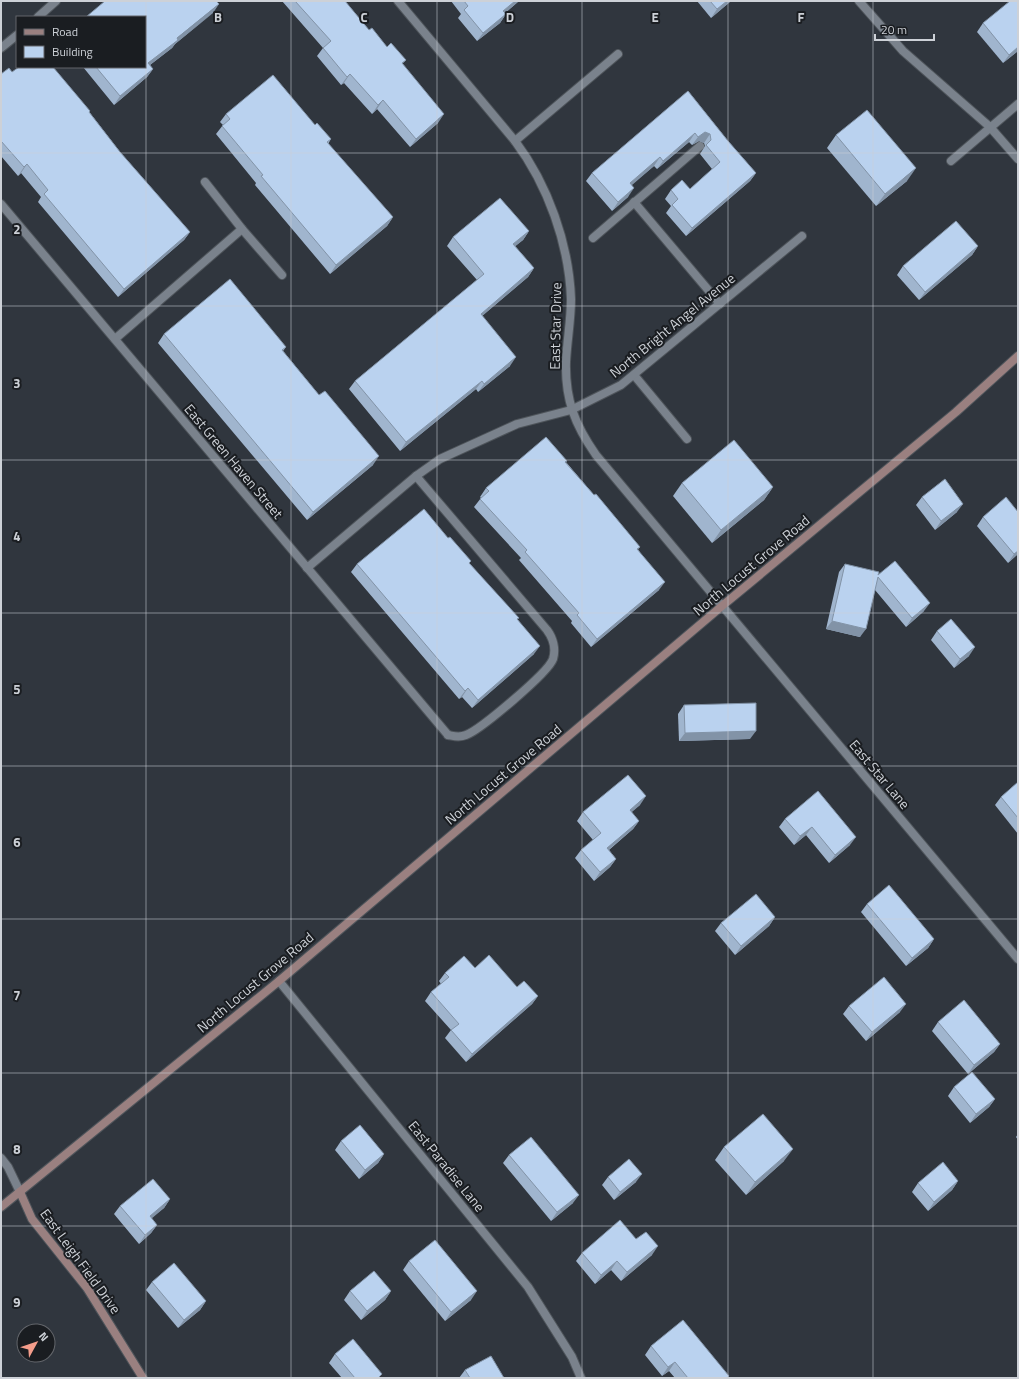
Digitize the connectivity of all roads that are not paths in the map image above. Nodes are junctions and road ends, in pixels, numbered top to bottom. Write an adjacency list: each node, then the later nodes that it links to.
1 (56, 1): 4 (street)
2 (398, 1): 10 (street, East Star Drive)
3 (858, 1): 9 (street)
4 (39, 16)
5 (16, 36): 6 (street)
6 (1, 48)
7 (618, 54): 10 (street)
8 (1018, 104): 9 (street)
9 (990, 127): 12 (street); 13 (street)
10 (515, 141): 25 (street, East Star Drive)
11 (700, 146): 15 (street)
12 (1018, 159)
13 (951, 161)
14 (205, 182): 17 (street)
15 (634, 202): 19 (street); 21 (street)
16 (1, 204): 22 (street, East Green Haven Street)
17 (242, 229): 20 (street); 22 (street)
18 (802, 236): 21 (street, North Bright Angel Avenue)
19 (593, 238)
20 (282, 275)
21 (720, 304): 24 (street, North Bright Angel Avenue)
22 (115, 339): 28 (street, East Green Haven Street)
23 (1018, 356): 29 (main road, North Locust Grove Road)
24 (634, 375): 25 (street, North Bright Angel Avenue); 26 (street)
25 (571, 410): 27 (street, North Bright Angel Avenue); 29 (street, East Star Drive)
26 (687, 439)
27 (416, 476): 28 (street, North Bright Angel Avenue); 28 (street, East Green Haven Street)
28 (307, 568)
29 (722, 606): 30 (street, East Star Lane); 31 (main road, North Locust Grove Road)
30 (1018, 959)
31 (279, 981): 33 (main road, North Locust Grove Road); 36 (street, East Paradise Lane)
32 (1, 1158): 33 (street, East Leigh Field Drive)
33 (20, 1192): 34 (main road, North Locust Grove Road); 35 (main road, East Leigh Field Drive)
34 (1, 1208)
35 (143, 1378)
36 (581, 1378)

